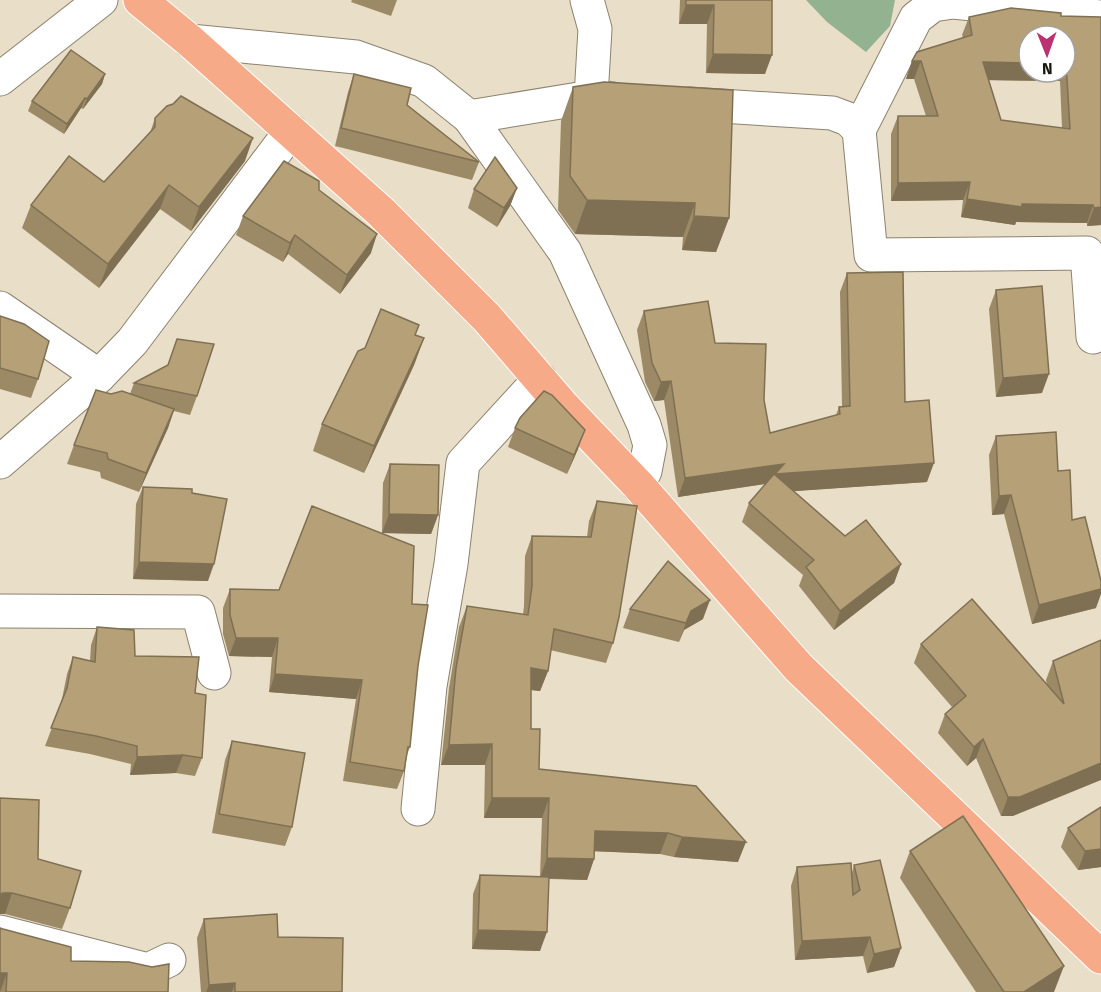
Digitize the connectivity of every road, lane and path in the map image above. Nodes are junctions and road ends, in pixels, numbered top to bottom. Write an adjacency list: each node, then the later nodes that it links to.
1 (101, 0): 6 (street)
2 (140, 0): 5 (main road)
3 (587, 0): 7 (street)
4 (1101, 17): 9 (street)
5 (190, 41): 8 (street); 10 (main road)
6 (0, 79)
7 (591, 97): 8 (street); 9 (street)
8 (469, 117): 16 (street)
9 (859, 130): 12 (street)
10 (291, 131): 13 (street); 14 (main road)
11 (0, 308): 13 (street)
12 (1093, 337)
13 (99, 376): 15 (street)
14 (540, 379): 16 (main road); 19 (street)
15 (0, 462)
16 (638, 485): 21 (main road)
17 (0, 611): 18 (street)
18 (214, 673)
19 (418, 809)
20 (0, 932): 22 (street)
21 (1101, 957)
22 (169, 960)

